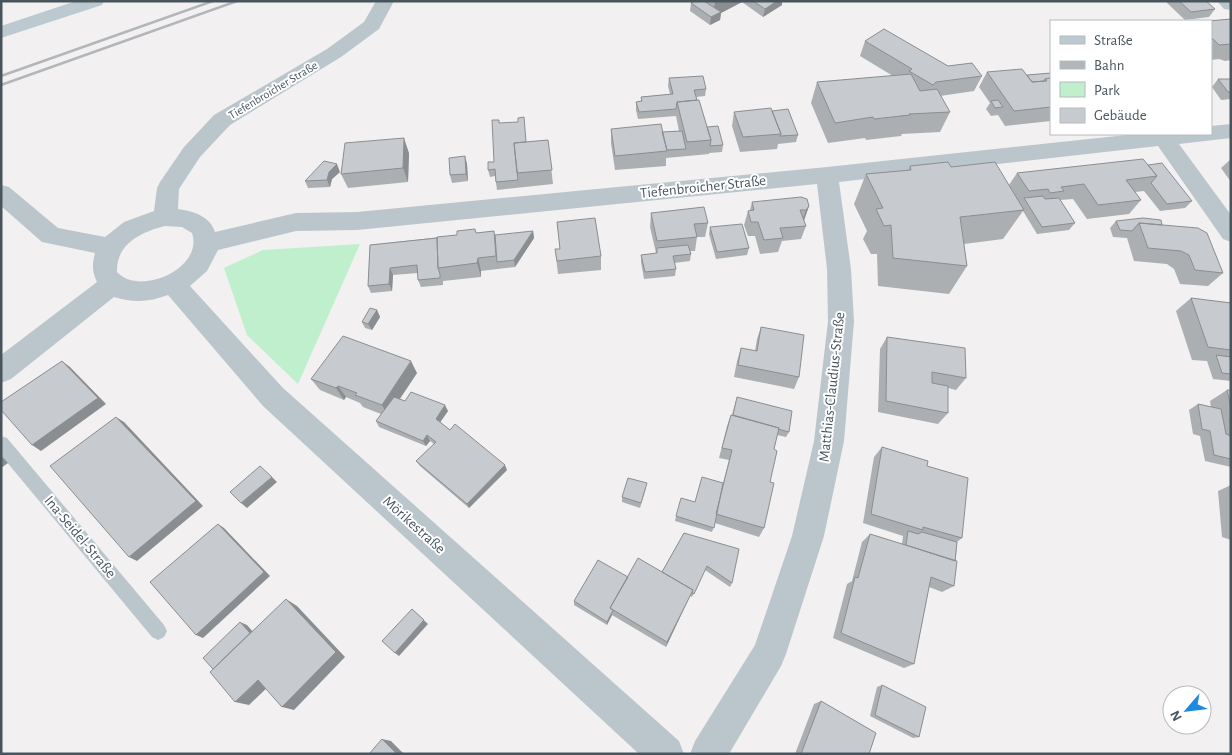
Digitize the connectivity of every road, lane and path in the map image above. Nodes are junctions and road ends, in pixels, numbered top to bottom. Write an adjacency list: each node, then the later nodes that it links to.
1 (95, 1): 5 (main road)
2 (386, 1): 12 (street, Tiefenbroicher Straße)
3 (1226, 1): 4 (street)
4 (1231, 5)
5 (1, 32)
6 (1231, 131): 7 (street)
7 (1212, 133)
8 (1188, 135): 9 (street, Tiefenbroicher Straße)
9 (1163, 137): 10 (street, Tiefenbroicher Straße); 13 (street)
10 (826, 175): 14 (street, Tiefenbroicher Straße); 22 (street, Matthias-Claudius-Straße)
11 (1, 193): 15 (street)
12 (165, 218): 14 (street); 15 (street)
13 (1231, 233)
14 (207, 243): 17 (street)
15 (110, 247): 16 (street)
16 (111, 284): 17 (street); 18 (street)
17 (173, 284): 21 (street, Mörikestraße)
18 (1, 371)
19 (1, 443): 20 (lane, Ina-Seidel-Straße)
20 (158, 631)
21 (666, 754)
22 (708, 754)

